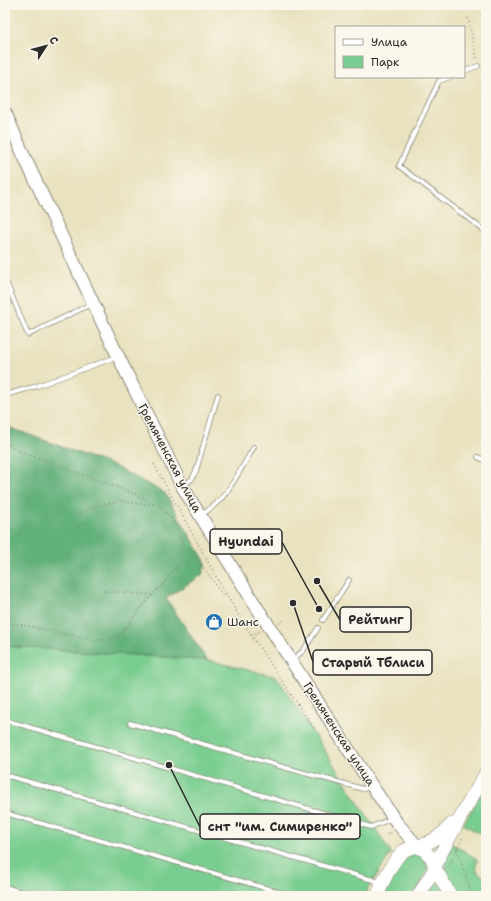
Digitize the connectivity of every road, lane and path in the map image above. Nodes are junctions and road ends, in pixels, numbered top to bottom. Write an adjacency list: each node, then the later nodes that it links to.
1 (468, 18): 2 (path)
2 (478, 66): 3 (lane)
3 (465, 71)
4 (447, 78): 6 (lane)
5 (5, 112): 8 (main road, Гремяченская улица)
6 (486, 232)
7 (5, 279): 8 (lane)
8 (93, 303): 9 (main road, Гремяченская улица)
9 (118, 356): 10 (lane); 17 (main road, Гремяченская улица)
10 (5, 395)
11 (218, 395): 17 (lane)
12 (5, 443): 18 (path)
13 (254, 447): 20 (lane)
14 (478, 457): 15 (lane)
15 (486, 461)
16 (154, 464): 24 (path)
17 (182, 486): 20 (main road, Гремяченская улица)
18 (158, 504): 19 (path); 21 (path)
19 (79, 514)
20 (200, 516): 29 (main road, Гремяченская улица)
21 (182, 541): 24 (path); 25 (path)
22 (349, 580): 26 (lane)
23 (103, 591): 25 (path)
24 (225, 593): 32 (path)
25 (152, 595): 27 (path)
26 (323, 620)
27 (5, 623)
28 (318, 628): 29 (lane)
29 (292, 660): 35 (main road, Гремяченская улица)
30 (5, 720): 38 (lane)
31 (130, 722): 35 (lane)
32 (315, 730)
33 (486, 773): 36 (main road)
34 (5, 775): 45 (lane)
35 (372, 786): 38 (main road, Гремяченская улица)
36 (464, 811): 40 (main road); 43 (main road)
37 (5, 812): 48 (lane)
38 (395, 821): 40 (main road); 42 (main road)
39 (463, 837): 41 (path)
40 (418, 847): 42 (main road); 43 (main road)
41 (457, 849): 44 (path); 53 (path)
42 (399, 854): 45 (main road)
43 (435, 868): 44 (main road); 50 (main road)
44 (441, 880): 51 (path); 52 (main road)
45 (383, 883): 49 (main road)
46 (5, 887): 47 (lane)
47 (34, 896)
48 (293, 896)
49 (378, 896)
50 (418, 896)
51 (432, 896)
52 (452, 896)
53 (472, 896)

